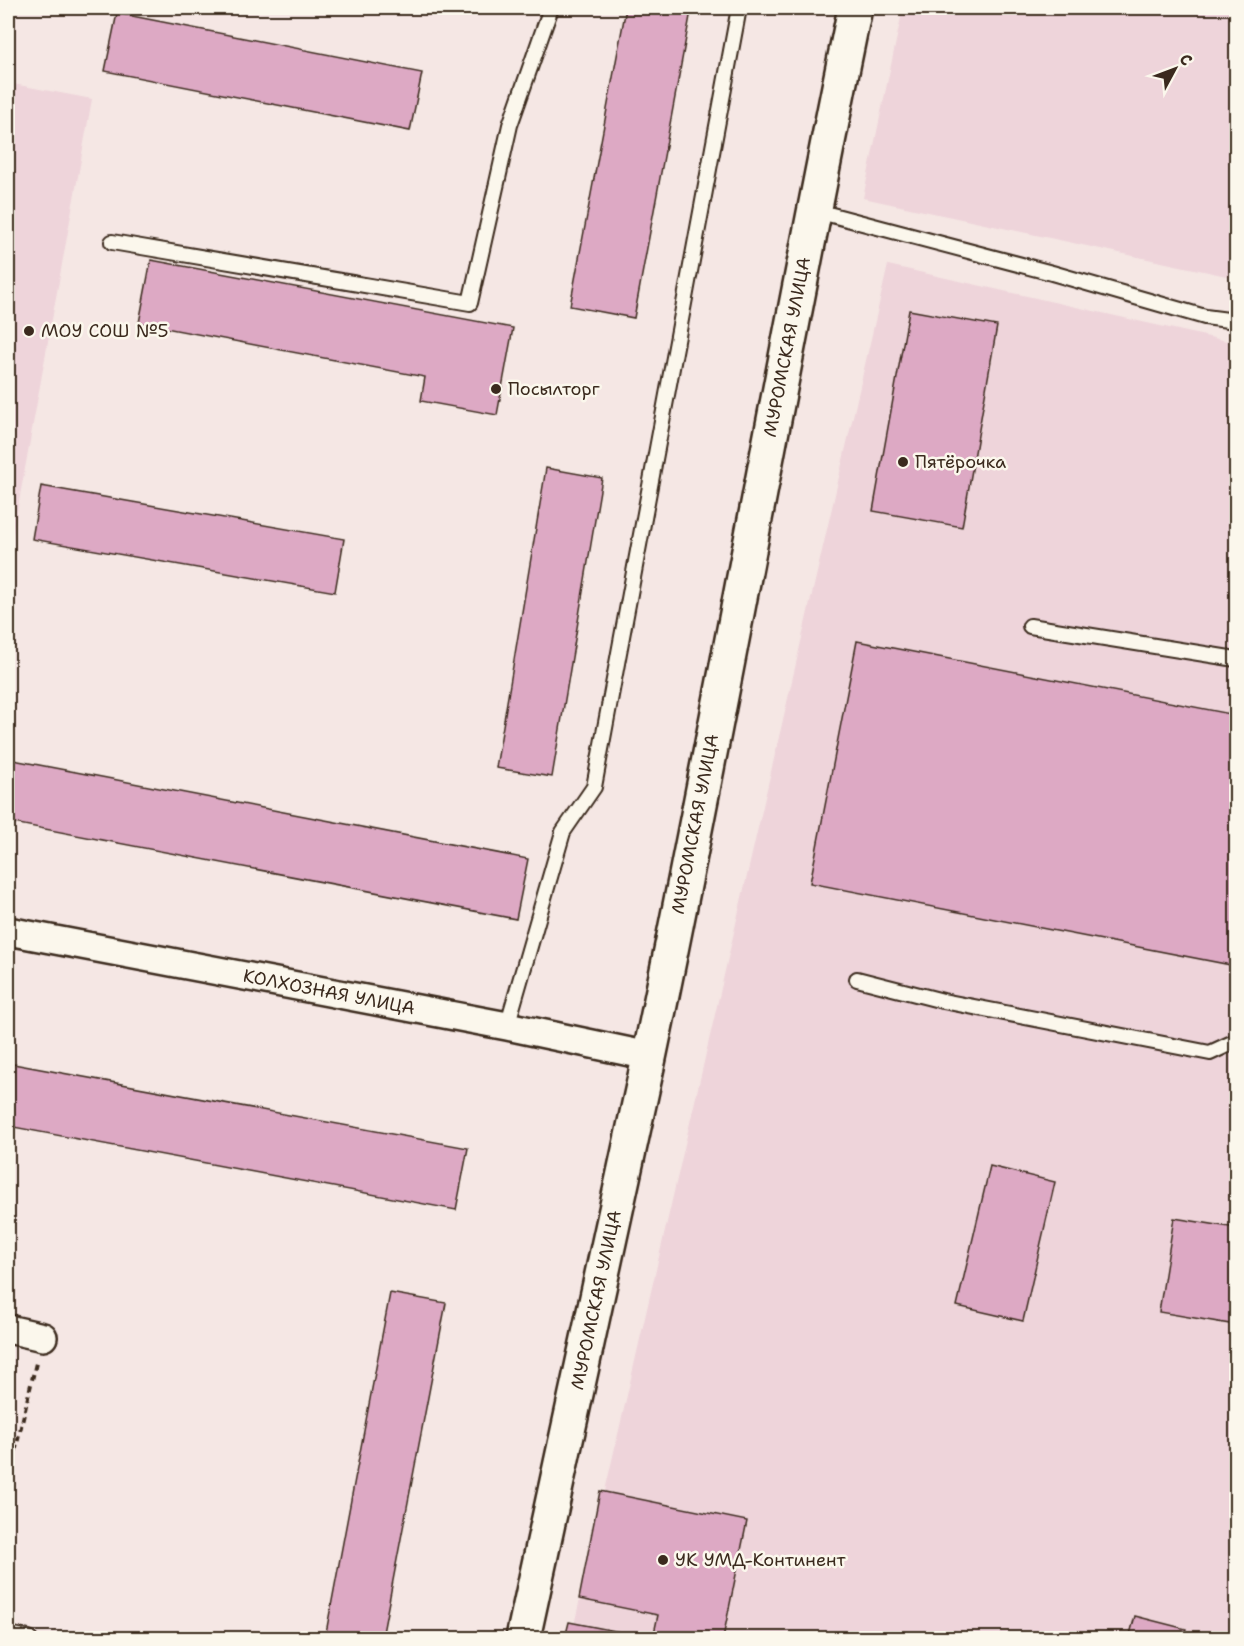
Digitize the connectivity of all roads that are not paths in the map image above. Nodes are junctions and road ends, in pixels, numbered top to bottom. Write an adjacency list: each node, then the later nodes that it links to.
1 (551, 8): 5 (lane)
2 (739, 8): 11 (lane)
3 (855, 8): 4 (main road, МУРОМСКАЯ УЛИЦА)
4 (813, 210): 6 (lane); 13 (main road, МУРОМСКАЯ УЛИЦА)
5 (112, 242)
6 (1236, 321)
7 (1030, 626): 8 (lane)
8 (1236, 659)
9 (8, 931): 11 (street, КОЛХОЗНАЯ УЛИЦА)
10 (857, 979): 12 (lane)
11 (507, 1026): 13 (street, КОЛХОЗНАЯ УЛИЦА)
12 (1236, 1041)
13 (649, 1056): 18 (main road, МУРОМСКАЯ УЛИЦА)
14 (8, 1329): 15 (street)
15 (43, 1337)
16 (8, 1634): 17 (lane)
17 (29, 1638)
18 (523, 1638)

